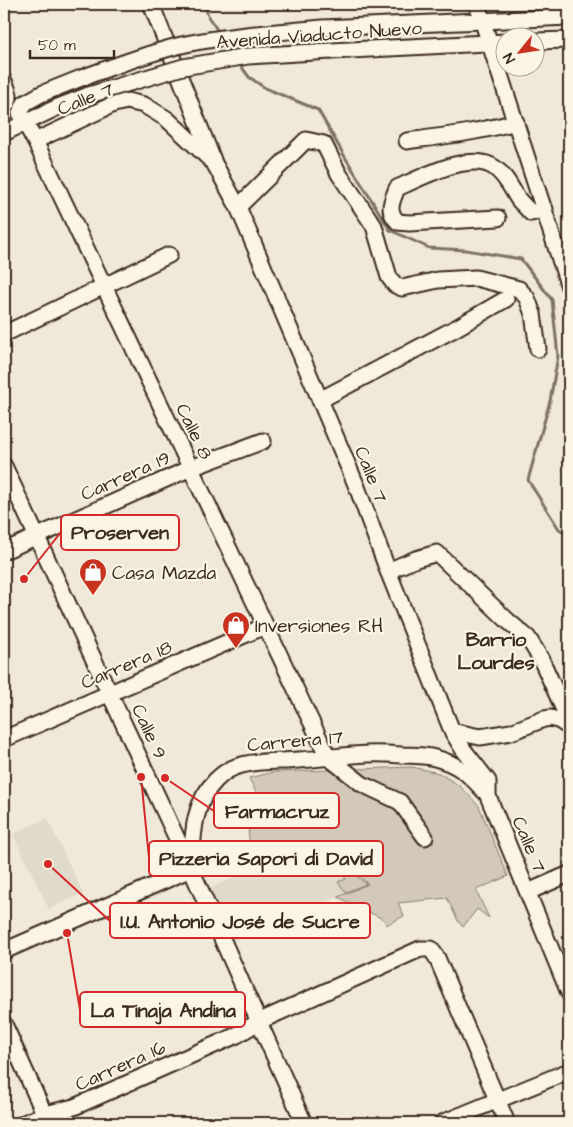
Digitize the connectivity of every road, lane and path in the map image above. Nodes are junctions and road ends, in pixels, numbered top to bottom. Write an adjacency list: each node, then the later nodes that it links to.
1 (151, 4): 18 (street)
2 (477, 4): 4 (street)
3 (569, 17): 4 (street, Avenida Viaducto Nuevo)
4 (483, 21): 5 (street); 12 (street, Avenida Viaducto Nuevo, bridge)
5 (496, 39)
6 (569, 40): 7 (street)
7 (546, 41)
8 (496, 42): 14 (street, Avenida Viaducto Nuevo, bridge)
9 (506, 78): 13 (street)
10 (4, 81): 11 (street)
11 (7, 102): 12 (street)
12 (25, 102): 14 (street)
13 (516, 122): 17 (street); 20 (street)
14 (26, 123): 15 (street, Avenida Viaducto Nuevo); 16 (street, Calle 8)
15 (4, 133)
16 (35, 141): 18 (street, Calle 7); 23 (street, Calle 8)
17 (407, 141)
18 (214, 164): 19 (street, Calle 7)
19 (238, 207): 27 (street); 28 (street, Calle 7)
20 (545, 209): 21 (street); 24 (street)
21 (498, 218)
22 (169, 255): 23 (street)
23 (103, 286): 26 (street); 31 (street, Calle 8)
24 (569, 287)
25 (506, 299): 28 (street)
26 (4, 334)
27 (538, 349)
28 (320, 400): 34 (street, Calle 7)
29 (263, 441): 31 (street, Carrera 19)
30 (4, 466): 32 (street, Calle 9)
31 (191, 468): 32 (street, Carrera 19); 35 (street, Calle 8)
32 (36, 536): 33 (street, Carrera 19); 36 (street, Calle 9)
33 (4, 550)
34 (388, 571): 37 (street); 39 (street, Calle 7)
35 (265, 626): 36 (street, Carrera 18); 41 (street, Calle 8)
36 (110, 693): 40 (street, Carrera 18); 44 (street, Calle 9)
37 (569, 721)
38 (569, 727): 39 (street)
39 (452, 731): 42 (street, Calle 7)
40 (4, 739)
41 (328, 757): 42 (street, Carrera 17); 43 (street); 44 (street, Carrera 17)
42 (488, 796): 46 (street, Calle 7)
43 (425, 837)
44 (192, 869): 47 (street); 49 (street, Calle 9)
45 (569, 874): 46 (street)
46 (528, 892): 48 (street, Calle 7)
47 (4, 951)
48 (569, 993)
49 (260, 1021): 52 (street, Carrera 16); 53 (street, Carrera 16); 55 (street, Calle 9)
50 (4, 1024): 53 (street)
51 (569, 1070): 52 (street)
52 (497, 1099): 56 (street); 57 (street)
53 (47, 1119): 54 (street, Carrera 16)
54 (24, 1123)
55 (304, 1123)
56 (442, 1123)
57 (507, 1123)

